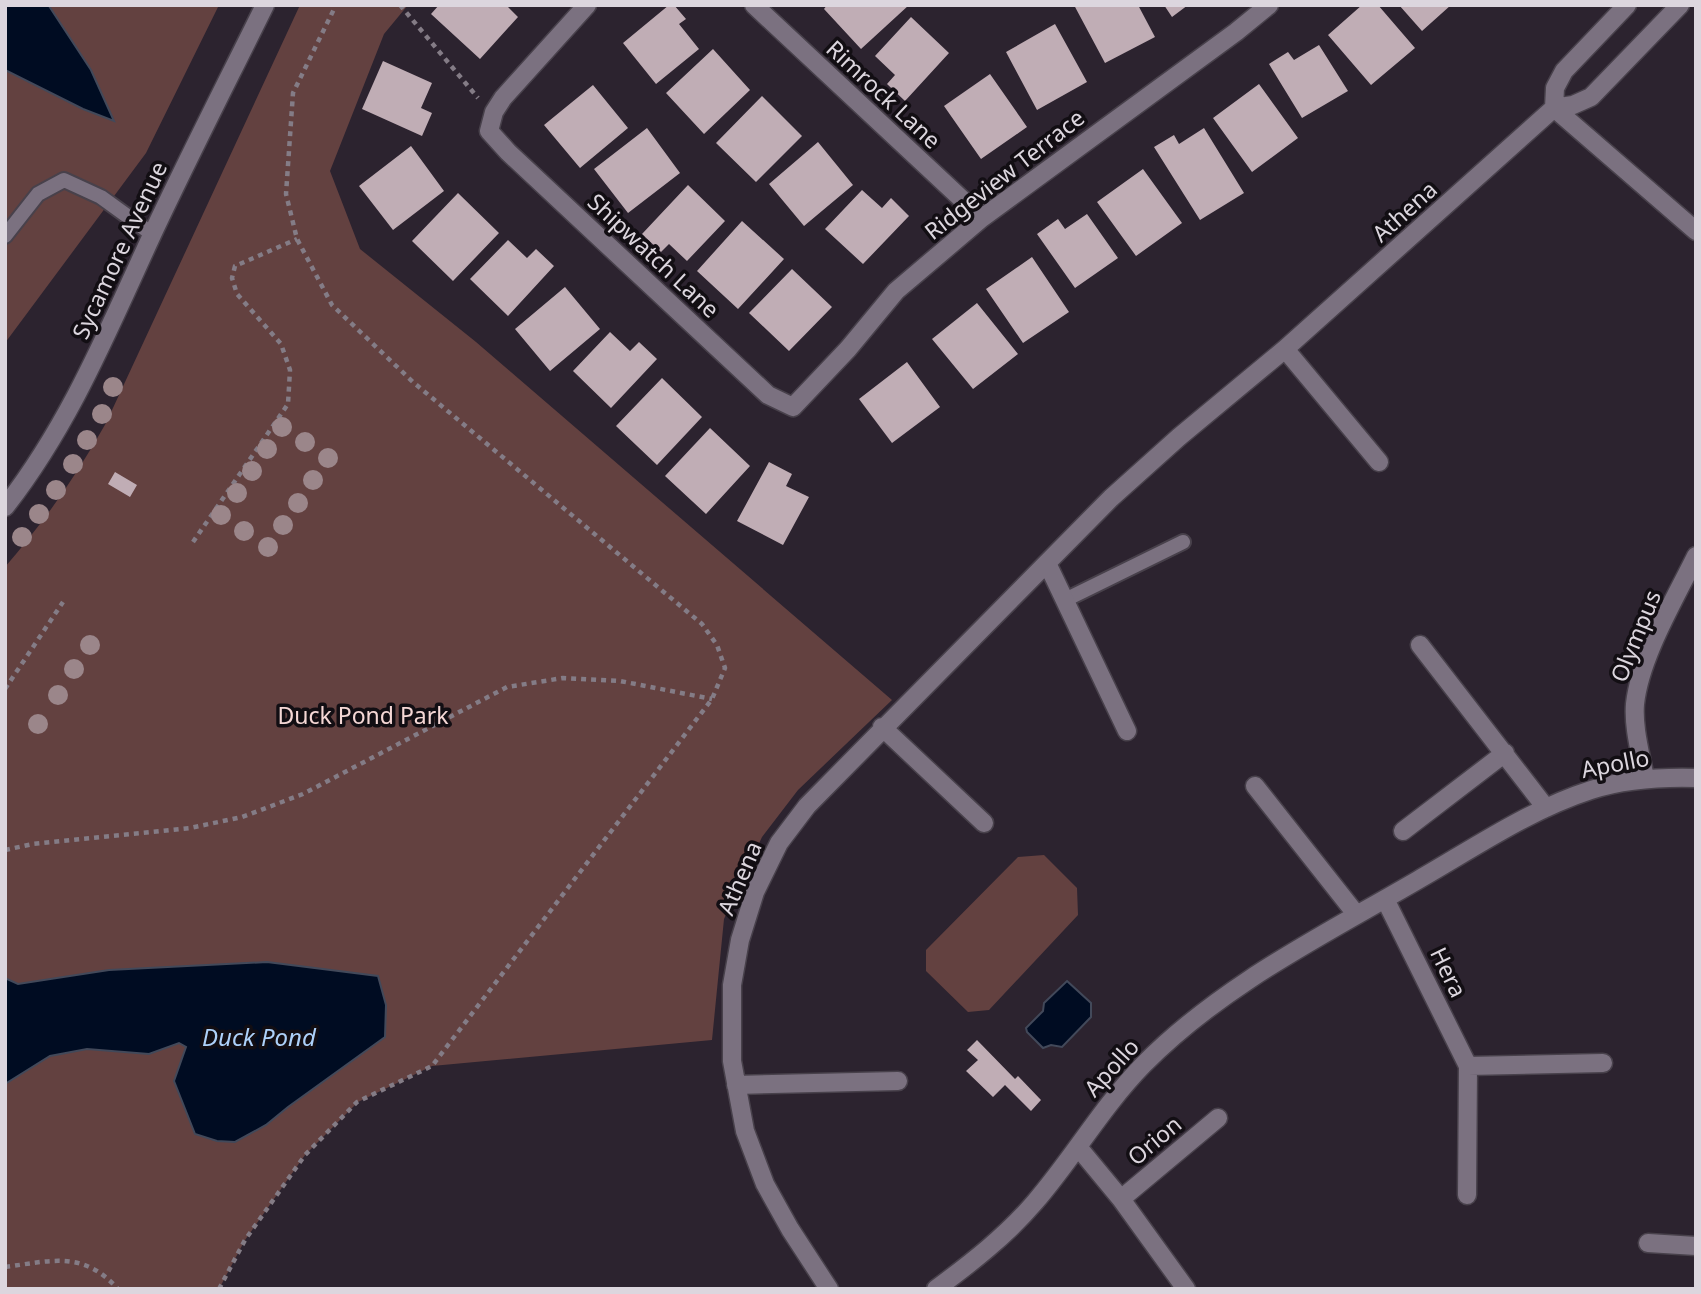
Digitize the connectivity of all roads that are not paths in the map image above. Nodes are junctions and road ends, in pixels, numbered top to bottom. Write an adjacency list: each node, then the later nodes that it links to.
1 (265, 5): 10 (street, Sycamore Avenue)
2 (587, 5): 13 (street, Shipwatch Lane)
3 (754, 5): 8 (street, Rimrock Lane)
4 (1269, 5): 8 (street, Ridgeview Terrace)
5 (1627, 5): 7 (street)
6 (1680, 5): 7 (street, Athena)
7 (1554, 107): 9 (street); 12 (street, Athena)
8 (982, 218): 13 (street, Ridgeview Terrace)
9 (1696, 231)
10 (152, 234): 11 (lane); 15 (street, Sycamore Avenue)
11 (5, 236)
12 (1285, 349): 14 (street); 18 (street, Athena)
13 (793, 407)
14 (1379, 462)
15 (5, 507)
16 (1183, 542): 19 (lane)
17 (1696, 556): 25 (street, Olympus)
18 (1046, 563): 19 (street); 21 (street, Athena)
19 (1065, 600): 22 (street)
20 (1420, 645): 23 (street)
21 (882, 727): 28 (street); 35 (street, Athena)
22 (1127, 731)
23 (1505, 753): 27 (street); 29 (street)
24 (1696, 778): 25 (street, Apollo)
25 (1644, 779): 27 (street, Apollo)
26 (1255, 786): 31 (street)
27 (1546, 808): 30 (street, Apollo)
28 (984, 823)
29 (1403, 831)
30 (1385, 899): 31 (street, Apollo); 33 (street, Hera)
31 (1356, 914): 37 (street, Apollo)
32 (1603, 1063): 33 (street)
33 (1468, 1066): 38 (street, Hera)
34 (898, 1081): 35 (street)
35 (736, 1085): 42 (street, Athena)
36 (1218, 1118): 39 (street, Orion)
37 (1077, 1147): 39 (street, Orion); 43 (street, Apollo)
38 (1467, 1195)
39 (1121, 1199): 44 (street, Orion)
40 (1648, 1243): 41 (street)
41 (1696, 1246)
42 (830, 1289)
43 (936, 1289)
44 (1186, 1289)

